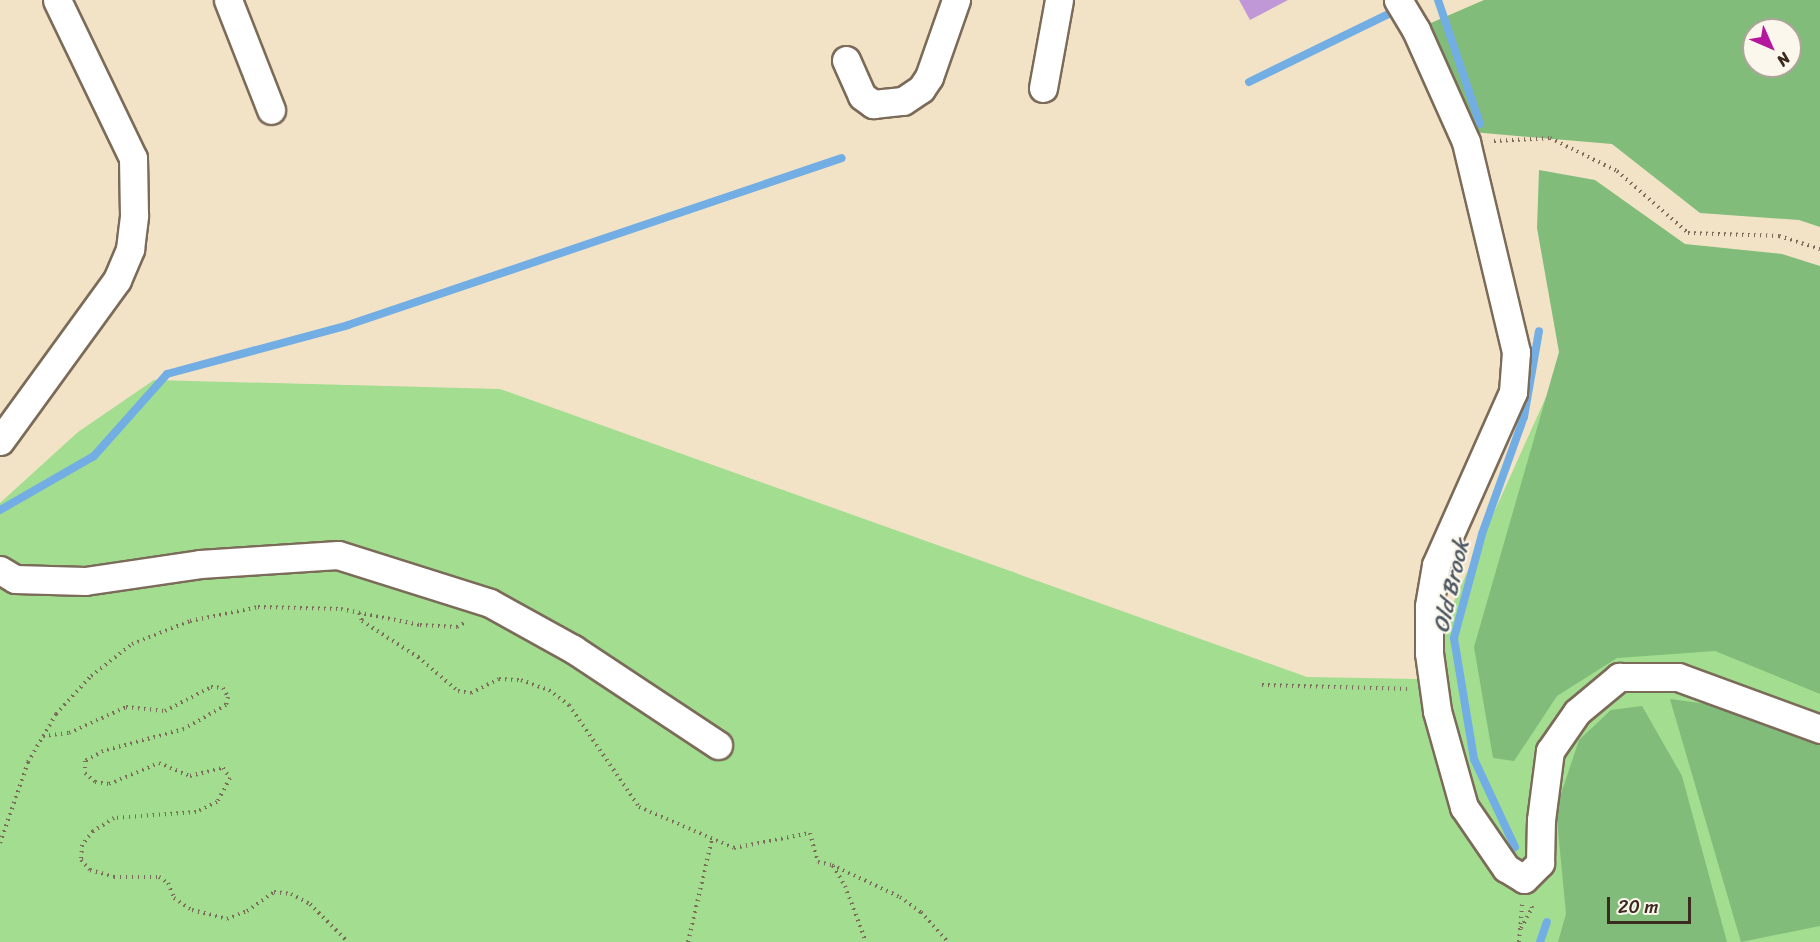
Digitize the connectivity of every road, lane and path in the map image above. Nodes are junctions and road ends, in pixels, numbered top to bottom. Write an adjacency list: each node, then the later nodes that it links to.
1 (57, 0): 11 (street)
2 (228, 0): 8 (street)
3 (956, 0): 6 (street)
4 (1059, 0): 7 (street)
5 (1405, 11): 9 (street)
6 (846, 60)
7 (1043, 88)
8 (271, 110)
9 (1466, 142): 10 (path); 23 (street)
10 (1820, 249)
11 (0, 441)
12 (0, 570): 13 (street)
13 (490, 603): 14 (path); 19 (street)
14 (359, 613): 18 (path); 20 (path)
15 (1262, 686): 16 (path)
16 (1409, 689)
17 (1820, 729): 23 (street)
18 (44, 736): 21 (path); 24 (path)
19 (718, 745)
20 (712, 839): 22 (path); 25 (path)
21 (0, 843)
22 (832, 865): 26 (path); 27 (path)
23 (1524, 879): 28 (path)
24 (348, 942)
25 (688, 942)
26 (866, 942)
27 (948, 942)
28 (1519, 942)

